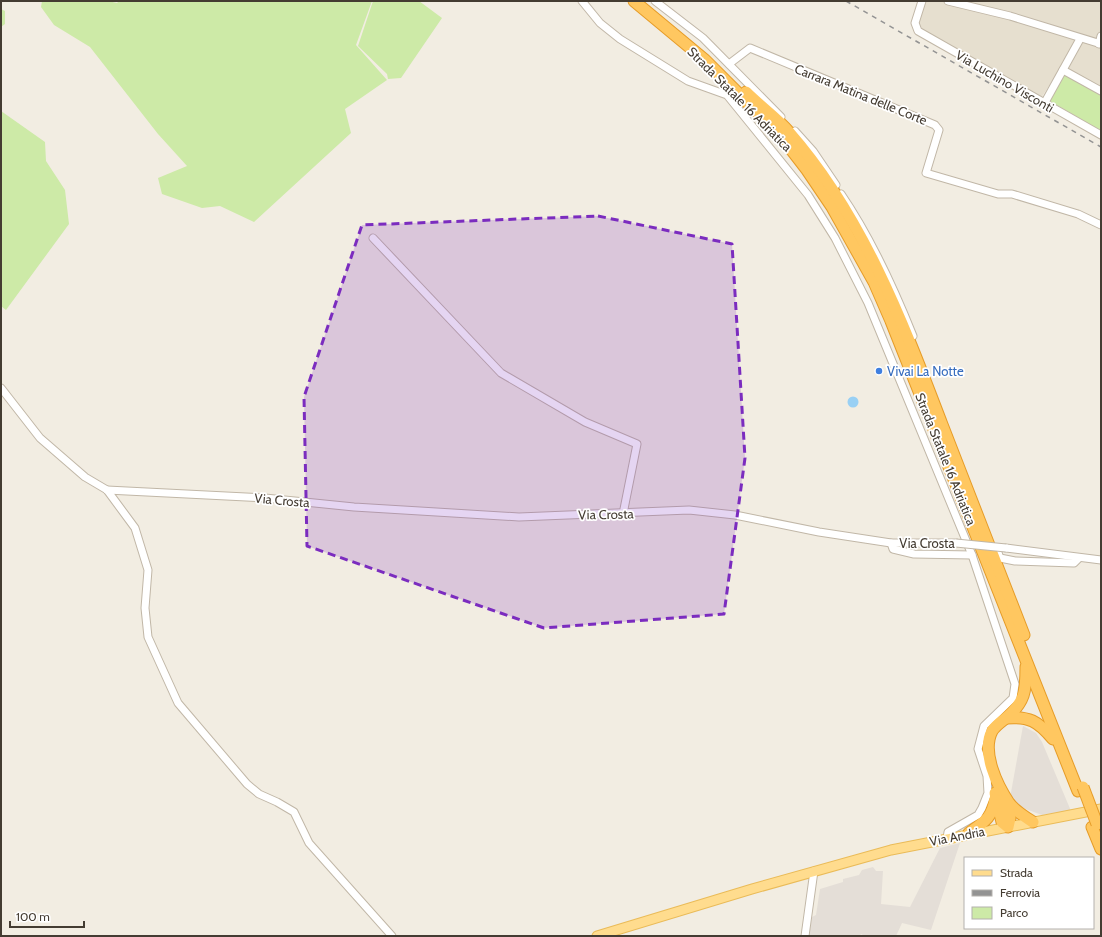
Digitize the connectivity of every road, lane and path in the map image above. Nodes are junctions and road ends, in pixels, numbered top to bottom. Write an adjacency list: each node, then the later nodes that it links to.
1 (582, 1): 21 (street)
2 (634, 1): 24 (highway, Strada Statale 16 Adriatica)
3 (644, 1): 27 (highway, Strada Statale 16 Adriatica)
4 (656, 1): 10 (street)
5 (922, 1): 13 (street, Via Luchino Visconti)
6 (948, 1): 8 (street)
7 (1101, 36): 9 (street)
8 (1080, 39): 9 (street); 11 (street)
9 (1100, 44)
10 (729, 64): 15 (street, Carrara Matina delle Corte); 22 (street)
11 (1063, 70): 12 (street); 13 (street)
12 (1101, 91)
13 (1044, 104): 14 (street, Via Luchino Visconti)
14 (1101, 135)
15 (1101, 225)
16 (373, 238): 19 (street)
17 (1, 388): 18 (street)
18 (107, 490): 19 (street, Via Crosta); 37 (street)
19 (624, 514): 20 (street, Via Crosta)
20 (891, 543): 21 (street); 22 (street, Via Crosta, bridge)
21 (972, 555): 34 (street)
22 (1079, 558): 23 (street, Via Crosta)
23 (1101, 560)
24 (1026, 662): 25 (highway); 26 (highway, Strada Statale 16 Adriatica)
25 (1006, 718): 26 (highway); 28 (highway)
26 (1062, 751): 27 (highway, Strada Statale 16 Adriatica)
27 (1081, 789): 32 (highway, Strada Statale 16 Adriatica)
28 (999, 792): 30 (highway); 31 (highway); 33 (highway)
29 (1101, 809): 30 (main road, Via Andria)
30 (1033, 822): 31 (main road, Via Andria)
31 (1008, 827): 33 (main road, Via Andria)
32 (1097, 828): 35 (highway, Strada Statale 16 Adriatica)
33 (969, 833): 34 (main road, Via Andria)
34 (947, 838): 36 (main road, Via Andria)
35 (1101, 850)
36 (814, 871): 38 (main road, Via Andria); 39 (street)
37 (392, 936)
38 (597, 936)
39 (806, 936)

